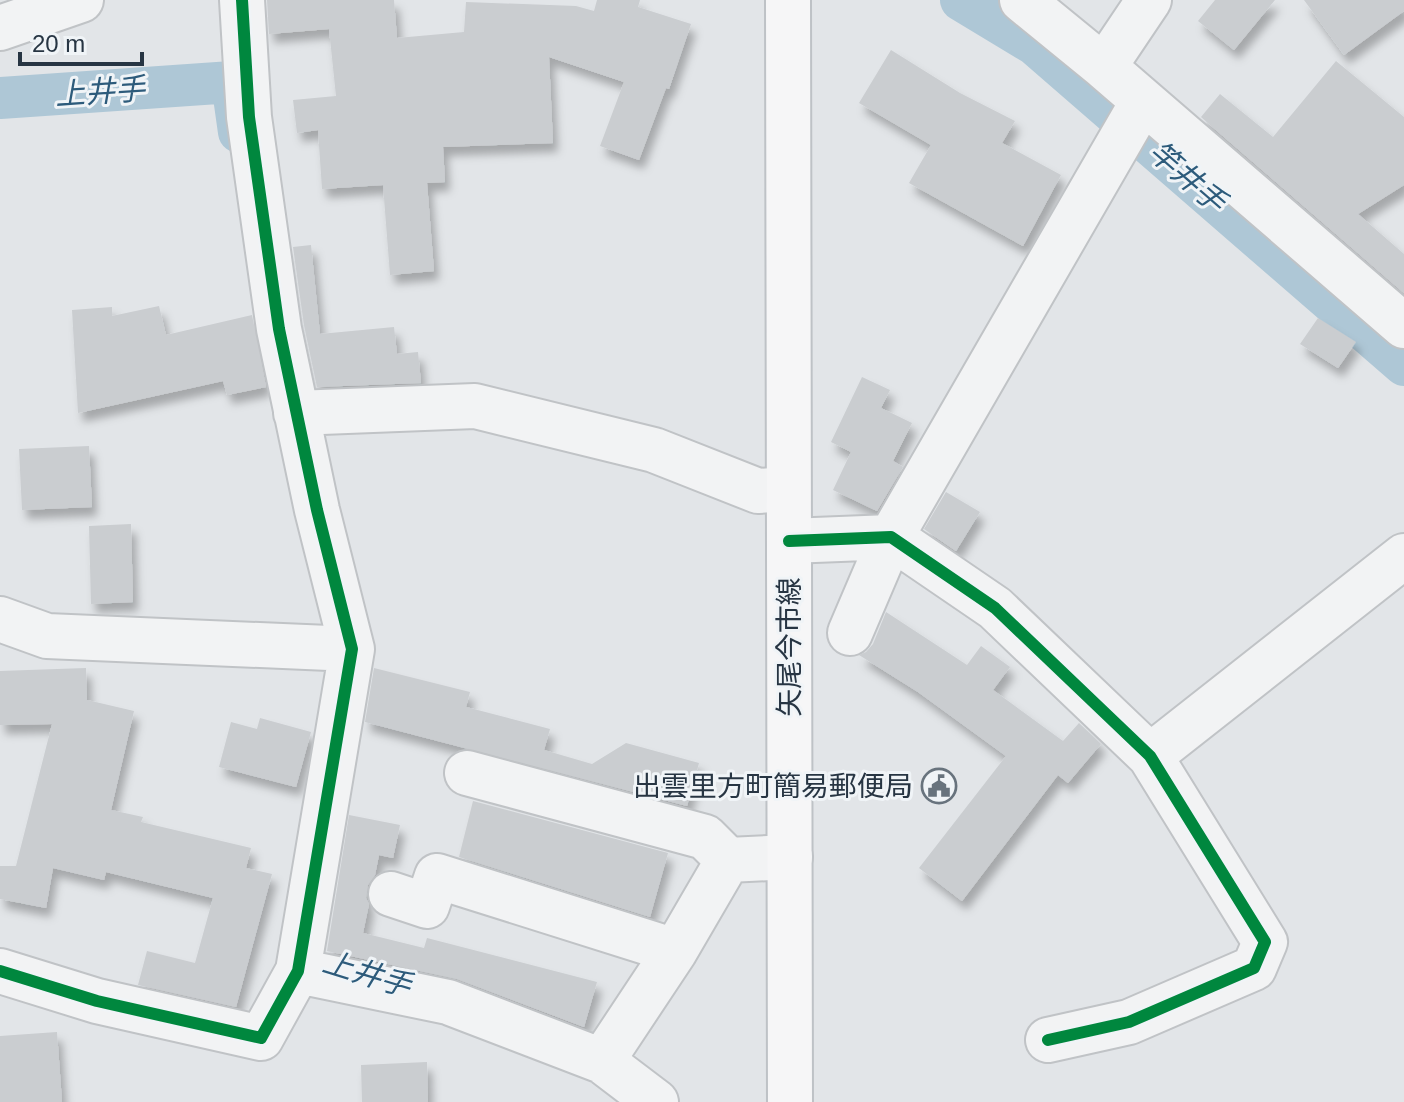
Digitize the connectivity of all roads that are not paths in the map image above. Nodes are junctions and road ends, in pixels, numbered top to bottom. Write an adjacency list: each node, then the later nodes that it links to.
1 (81, 0): 6 (street)
2 (242, 0): 10 (street)
3 (788, 0): 11 (main road, 矢尾今市線)
4 (1022, 0): 7 (street)
5 (1149, 0): 7 (street)
6 (0, 28)
7 (1104, 67): 8 (street)
8 (1143, 101): 9 (street); 12 (street)
9 (1404, 326)
10 (296, 413): 11 (street); 17 (street)
11 (788, 489): 13 (main road, 矢尾今市線)
12 (891, 537): 13 (street); 16 (street); 18 (street)
13 (789, 541): 20 (main road, 矢尾今市線)
14 (1404, 556): 18 (street)
15 (0, 619): 17 (street)
16 (850, 633)
17 (352, 649): 25 (street)
18 (1150, 756): 26 (street)
19 (467, 773): 21 (street)
20 (790, 857): 21 (street); 29 (main road, 矢尾今市線)
21 (728, 860): 23 (street)
22 (391, 894): 23 (street)
23 (675, 951): 27 (street)
24 (0, 971): 25 (street)
25 (298, 971): 27 (street)
26 (1048, 1040)
27 (602, 1061): 28 (street)
28 (656, 1102)
29 (790, 1102)

